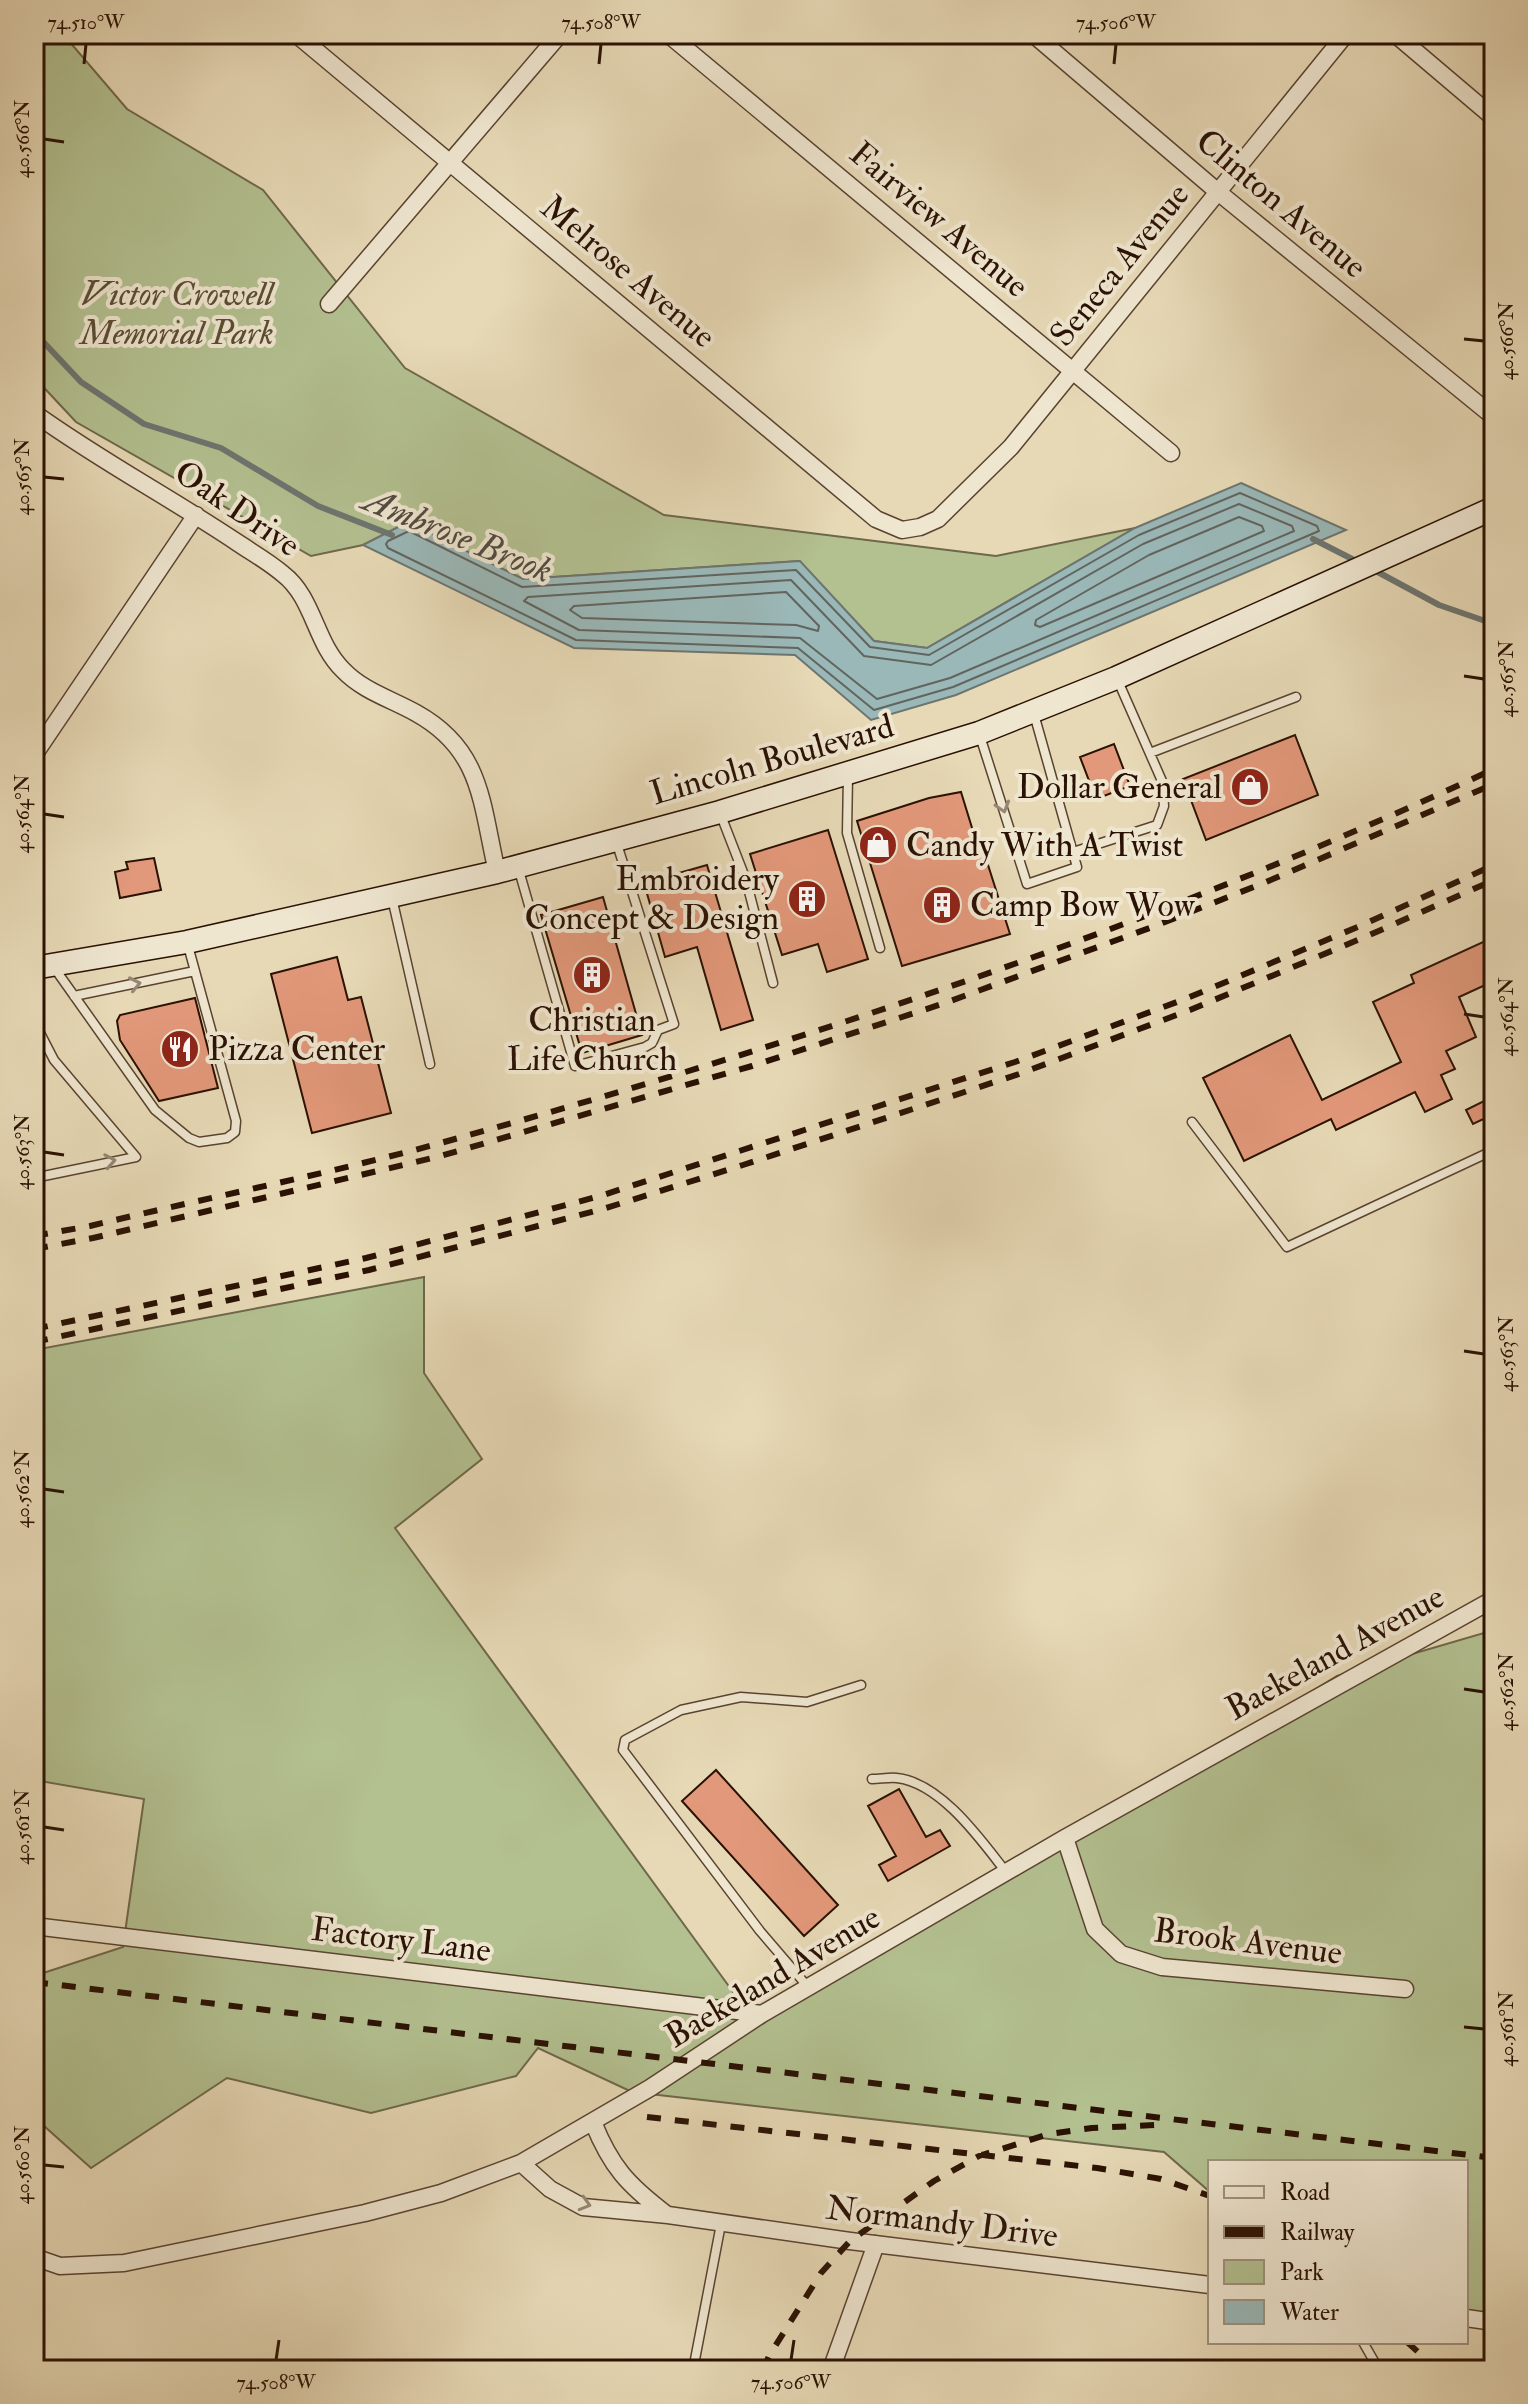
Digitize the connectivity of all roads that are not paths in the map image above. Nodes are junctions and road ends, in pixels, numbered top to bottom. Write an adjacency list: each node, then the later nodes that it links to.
1 (296, 34): 8 (street, Melrose Avenue)
2 (560, 34): 8 (street)
3 (668, 34): 11 (street, Fairview Avenue)
4 (1033, 34): 9 (street, Clinton Avenue)
5 (1346, 34): 9 (street, Seneca Avenue)
6 (1395, 34): 7 (street)
7 (1494, 118)
8 (449, 162): 10 (street); 17 (street, Melrose Avenue)
9 (1218, 192): 11 (street, Seneca Avenue); 13 (street, Clinton Avenue)
10 (329, 304)
11 (1073, 370): 14 (street, Fairview Avenue); 17 (street, Seneca Avenue)
12 (34, 413): 16 (street, Oak Drive)
13 (1494, 417)
14 (1171, 453)
15 (1494, 508): 18 (main road, Lincoln Boulevard)
16 (196, 515): 23 (street); 28 (street, Oak Drive)
17 (931, 523)
18 (1116, 678): 20 (main road, Lincoln Boulevard); 22 (lane)
19 (1296, 697): 22 (lane)
20 (1033, 712): 21 (main road, Lincoln Boulevard); 27 (lane)
21 (979, 733): 24 (main road, Lincoln Boulevard); 27 (lane, one-way to 27)
22 (1150, 753): 27 (lane)
23 (34, 755)
24 (848, 774): 25 (main road, Lincoln Boulevard); 31 (lane)
25 (720, 812): 26 (main road, Lincoln Boulevard); 34 (lane)
26 (615, 840): 28 (main road, Lincoln Boulevard); 28 (lane)
27 (1073, 852)
28 (507, 869): 29 (main road, Lincoln Boulevard)
29 (391, 897): 30 (main road, Lincoln Boulevard); 37 (lane)
30 (187, 942): 32 (main road, Lincoln Boulevard); 33 (lane)
31 (880, 948)
32 (43, 966): 35 (lane)
33 (195, 971): 35 (lane, one-way to 33); 35 (lane)
34 (773, 983)
35 (74, 996)
36 (34, 1028): 40 (lane, one-way to 36)
37 (430, 1064)
38 (1192, 1122): 39 (lane)
39 (1494, 1150)
40 (34, 1178)
41 (1494, 1599): 44 (street, Baekeland Avenue)
42 (861, 1685): 47 (lane)
43 (872, 1779): 45 (lane)
44 (1065, 1838): 45 (street, Baekeland Avenue); 48 (street, Brook Avenue)
45 (1006, 1873): 47 (street, Baekeland Avenue)
46 (34, 1926): 49 (street, Factory Lane)
47 (808, 1988): 49 (street, Baekeland Avenue)
48 (1405, 1989)
49 (762, 2014): 50 (street, Baekeland Avenue)
50 (593, 2122): 51 (street, Baekeland Avenue); 52 (street, Normandy Drive)
51 (521, 2163): 52 (street, Normandy Drive, one-way to 52); 55 (street, Baekeland Avenue)
52 (668, 2215): 53 (street, Normandy Drive)
53 (721, 2224): 54 (street, Normandy Drive); 60 (lane)
54 (876, 2244): 56 (street, Normandy Drive); 61 (street)
55 (34, 2257)
56 (1208, 2285)
57 (1468, 2318): 58 (street)
58 (1494, 2322)
59 (1364, 2344): 62 (lane)
60 (693, 2370)
61 (831, 2370)
62 (1379, 2370)

